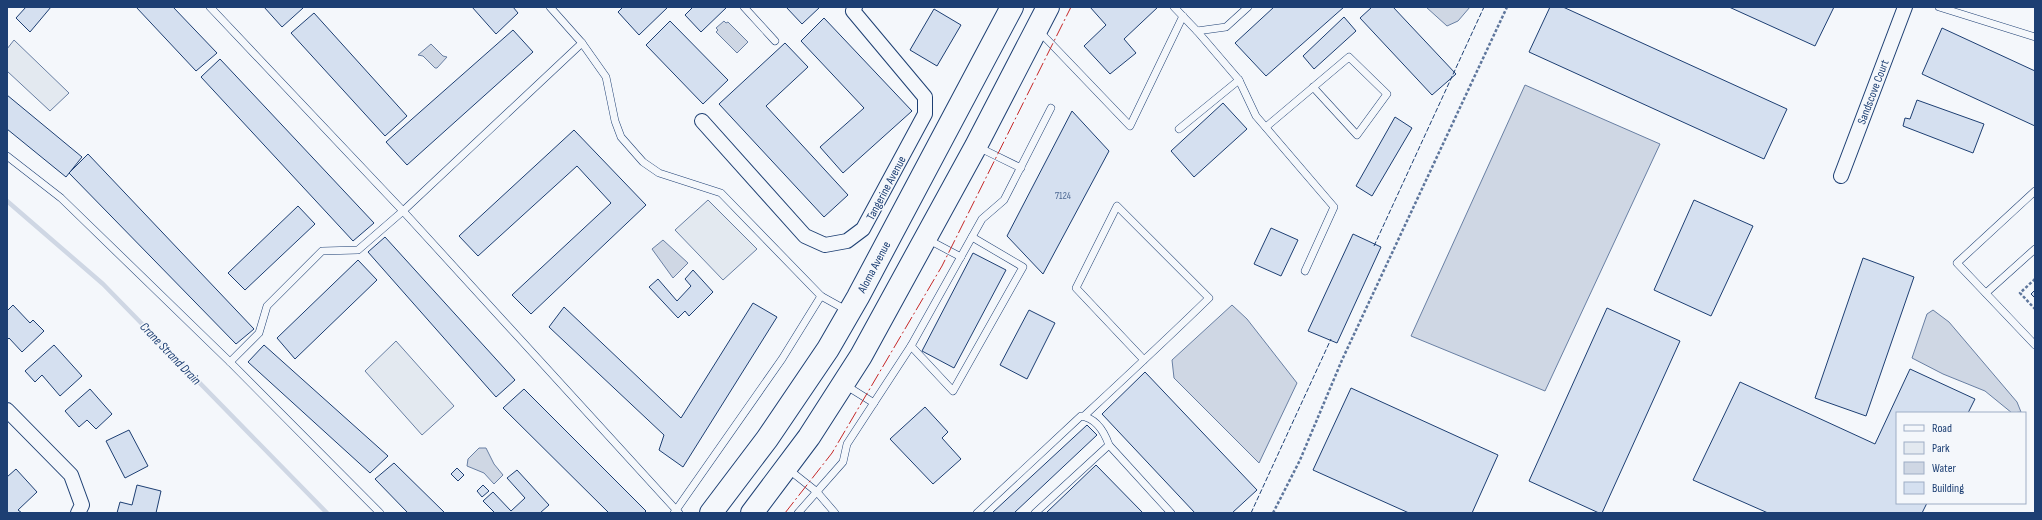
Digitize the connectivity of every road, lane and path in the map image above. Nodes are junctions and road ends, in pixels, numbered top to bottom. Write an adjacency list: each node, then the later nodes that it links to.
1 (210, 7): 30 (lane)
2 (550, 7): 17 (lane)
3 (744, 7): 16 (lane)
4 (855, 7): 21 (street, Tangerine Avenue)
5 (1014, 7): 24 (main road); 28 (main road, Aloma Avenue)
6 (1048, 7): 13 (main road)
7 (1174, 7): 12 (lane)
8 (1248, 7): 14 (lane)
9 (1507, 7): 63 (path)
10 (1905, 7): 27 (street, Sandscove Court)
11 (1939, 7): 15 (lane)
12 (1183, 16): 13 (lane); 14 (lane)
13 (1037, 28): 24 (main road)
14 (1197, 31): 18 (lane)
15 (2035, 37)
16 (775, 41)
17 (582, 43): 30 (lane); 38 (lane)
18 (1239, 80): 22 (lane); 23 (lane)
19 (1313, 87): 19 (lane); 22 (lane)
20 (1051, 108): 26 (lane)
21 (702, 121)
22 (1266, 127): 35 (lane)
23 (1179, 129)
24 (976, 146): 26 (lane); 32 (main road)
25 (7, 156): 44 (lane)
26 (1021, 168): 31 (lane)
27 (1841, 176)
28 (921, 179): 32 (main road); 40 (main road, Aloma Avenue)
29 (2035, 191): 37 (lane)
30 (403, 211): 44 (lane); 54 (lane)
31 (972, 237): 34 (lane); 41 (lane)
32 (926, 238): 34 (lane); 45 (main road)
33 (2035, 249): 37 (lane)
34 (961, 257): 41 (lane)
35 (1305, 271)
36 (2035, 279): 39 (path)
37 (1986, 294): 42 (lane)
38 (821, 296): 40 (lane); 54 (lane)
39 (2035, 309)
40 (850, 312): 56 (main road, Aloma Avenue)
41 (911, 346): 46 (lane)
42 (2035, 346)
43 (1144, 360): 43 (lane); 48 (lane)
44 (230, 362): 55 (lane)
45 (844, 384): 46 (lane); 50 (main road)
46 (874, 403): 51 (lane)
47 (7, 410): 52 (street)
48 (1084, 416): 49 (lane); 60 (lane)
49 (1109, 444): 53 (lane); 61 (lane)
50 (786, 467): 51 (lane); 57 (main road)
51 (817, 492): 58 (lane); 59 (lane)
52 (80, 509)
53 (1169, 510): 62 (lane)
54 (676, 512)
55 (380, 513)
56 (711, 513)
57 (752, 513)
58 (798, 513)
59 (834, 513)
60 (976, 513)
61 (1035, 513)
62 (1161, 513)
63 (1273, 513)

